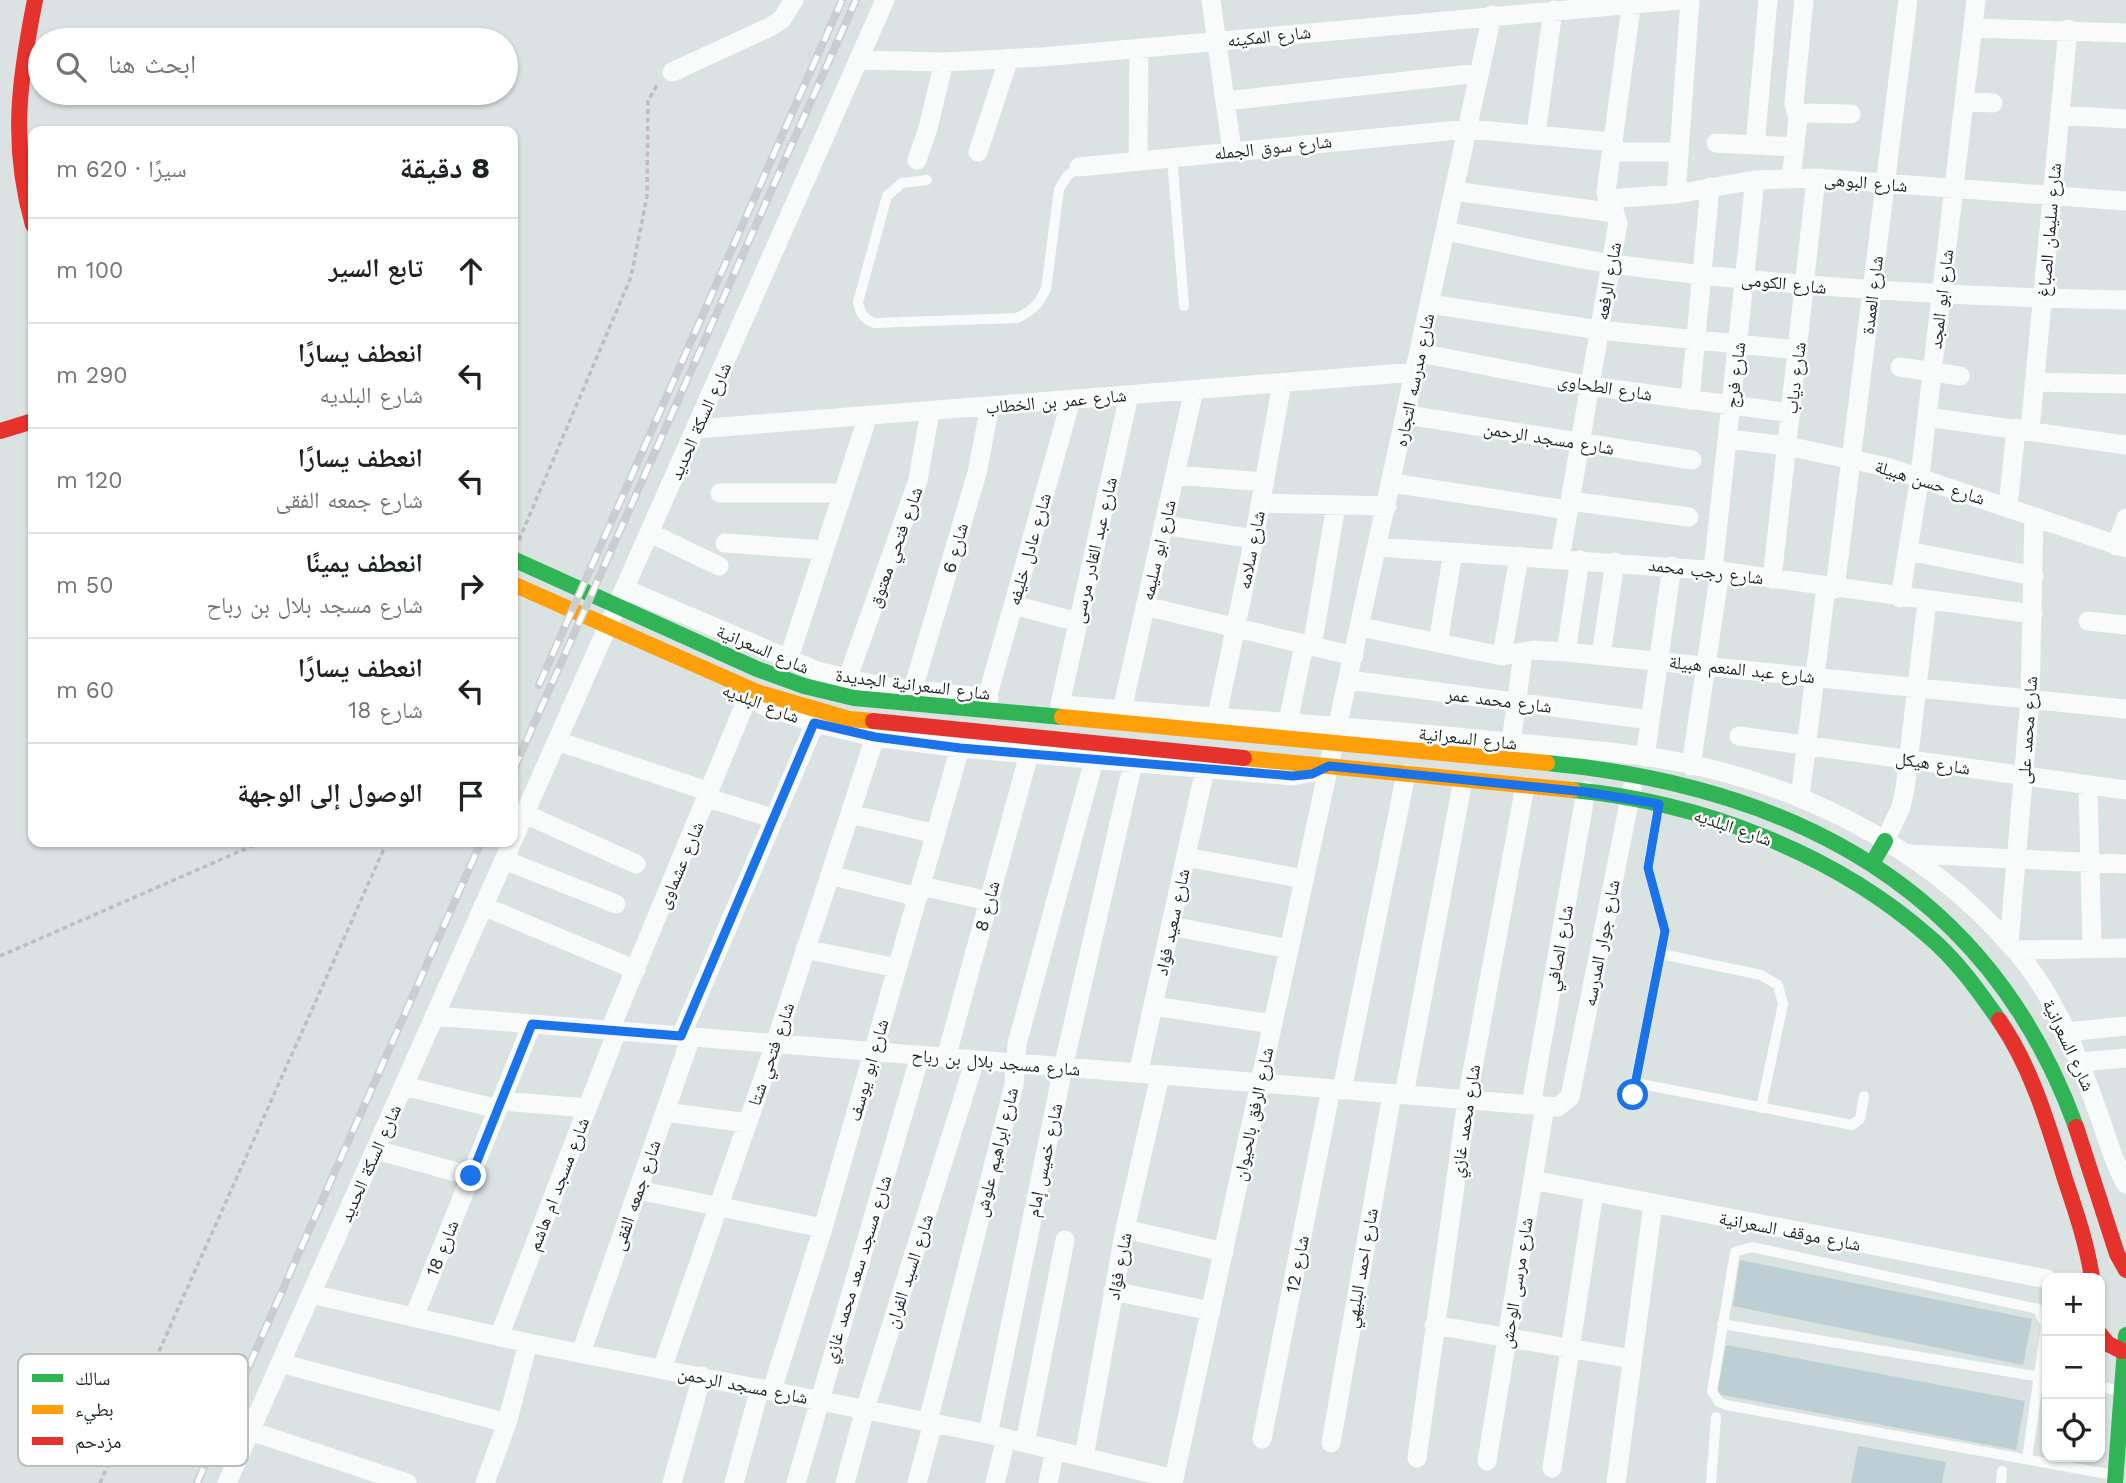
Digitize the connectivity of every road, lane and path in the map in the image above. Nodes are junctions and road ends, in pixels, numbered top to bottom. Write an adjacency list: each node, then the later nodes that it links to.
1 (35, 0): 15 (street)
2 (794, 0): 25 (street)
3 (885, 0): 23 (street, شارع السكة الحديد)
4 (1211, 0): 20 (street)
5 (1679, 0): 11 (street, شارع المكينه)
6 (1690, 0): 42 (street)
7 (1768, 0): 37 (street)
8 (1804, 0): 30 (street)
9 (1908, 0): 51 (street, شارع العمدة)
10 (1976, 0): 16 (street, شارع ابو المجد)
11 (1632, 2): 12 (street, شارع المكينه); 38 (street, شارع الرفعه)
12 (1599, 3): 13 (street, شارع المكينه)
13 (1553, 10): 14 (street, شارع المكينه); 35 (street)
14 (1492, 15): 20 (street, شارع المكينه); 26 (street, شارع مدرسه التجاره)
15 (29, 28)
16 (1973, 28): 17 (street); 28 (street, شارع ابو المجد)
17 (2068, 29): 19 (street); 32 (street, شارع سليمان الصباغ)
18 (28, 33): 58 (street)
19 (2126, 33)
20 (1216, 41): 21 (street, شارع المكينه); 27 (street)
21 (1139, 49): 22 (street, شارع المكينه); 45 (street)
22 (1010, 58): 24 (street, شارع المكينه); 41 (street)
23 (859, 60): 24 (street, شارع المكينه); 96 (street, شارع السكة الحديد)
24 (944, 62): 44 (street)
25 (672, 72): 122 (path)
26 (1479, 73): 27 (street); 34 (street, شارع مدرسه التجاره)
27 (1225, 101): 40 (street)
28 (1965, 101): 29 (street); 53 (street, شارع ابو المجد)
29 (1993, 103)
30 (1797, 113): 31 (street); 39 (street)
31 (1851, 114)
32 (2060, 115): 33 (street); 56 (street, شارع سليمان الصباغ)
33 (2126, 119)
34 (1468, 129): 35 (street, شارع سوق الجمله); 40 (street, شارع سوق الجمله); 54 (street, شارع مدرسه التجاره)
35 (1536, 134): 38 (street, شارع سوق الجمله)
36 (1716, 143): 37 (street)
37 (1755, 145): 39 (street)
38 (1613, 147): 42 (street, شارع سوق الجمله); 59 (street, شارع الرفعه)
39 (1795, 148): 47 (street)
40 (1232, 151): 43 (street, شارع سوق الجمله)
41 (978, 152)
42 (1679, 152): 55 (street)
43 (1172, 157): 45 (street, شارع سوق الجمله); 70 (lane)
44 (917, 160)
45 (1138, 161): 46 (street, شارع سوق الجمله)
46 (1079, 167): 49 (lane)
47 (1791, 178): 48 (street, شارع البوهى); 50 (street, شارع البوهى)
48 (1816, 178): 51 (street, شارع البوهى); 64 (street, شارع دياب)
49 (927, 180)
50 (1755, 180): 52 (street, شارع البوهى); 63 (street, شارع فرج)
51 (1885, 185): 53 (street, شارع البوهى); 65 (street, شارع العمدة)
52 (1710, 187): 55 (street, شارع البوهى); 62 (street)
53 (1954, 190): 56 (street, شارع البوهى); 66 (street, شارع ابو المجد)
54 (1454, 191): 59 (street, شارع البوهى); 60 (street, شارع مدرسه التجاره)
55 (1676, 194): 59 (street, شارع البوهى)
56 (2052, 197): 57 (street, شارع البوهى); 67 (street, شارع سليمان الصباغ)
57 (2126, 201)
58 (28, 205)
59 (1611, 206): 61 (street, شارع الرفعه)
60 (1446, 231): 61 (street, شارع الكومى); 69 (street, شارع مدرسه التجاره)
61 (1611, 263): 62 (street, شارع الكومى); 71 (street, شارع الرفعه)
62 (1702, 274): 63 (street, شارع الكومى); 72 (street)
63 (1746, 279): 64 (street, شارع الكومى); 73 (street, شارع فرج)
64 (1805, 286): 65 (street, شارع الكومى); 74 (street, شارع دياب)
65 (1872, 291): 66 (street, شارع الكومى); 103 (street, شارع العمدة)
66 (1941, 294): 67 (street, شارع الكومى); 77 (street, شارع ابو المجد)
67 (2042, 298): 68 (street, شارع الكومى); 80 (street, شارع سليمان الصباغ)
68 (2126, 299)
69 (1430, 304): 71 (street); 75 (street, شارع مدرسه التجاره)
70 (1184, 306)
71 (1599, 330): 72 (street); 83 (street, شارع الرفعه)
72 (1696, 341): 73 (street); 87 (street)
73 (1739, 345): 74 (street); 89 (street, شارع فرج)
74 (1798, 350): 91 (street, شارع دياب)
75 (1420, 353): 78 (street, شارع مدرسه التجاره); 83 (street, شارع الطحاوى)
76 (1900, 367): 77 (street)
77 (1932, 371): 79 (street); 94 (street, شارع ابو المجد)
78 (1416, 372): 81 (street, شارع عمر بن الخطاب); 92 (street, شارع مدرسه التجاره)
79 (1960, 376)
80 (2034, 382): 82 (street); 97 (street, شارع سليمان الصباغ)
81 (1282, 383): 84 (street, شارع عمر بن الخطاب); 107 (street, شارع سلامه)
82 (2126, 384)
83 (1590, 386): 87 (street, شارع الطحاوى); 100 (street, شارع الرفعه)
84 (1194, 390): 85 (street, شارع عمر بن الخطاب); 105 (street, شارع ابو سليمه)
85 (1129, 395): 86 (street, شارع عمر بن الخطاب); 148 (street, شارع عبد القادر مرسى)
86 (1071, 400): 88 (street, شارع عمر بن الخطاب); 144 (street, شارع عادل خليفه)
87 (1690, 400): 89 (street, شارع الطحاوى)
88 (990, 406): 90 (street, شارع عمر بن الخطاب); 167 (street, شارع 6)
89 (1732, 407): 91 (street, شارع الطحاوى); 99 (street, شارع فرج)
90 (930, 411): 93 (street, شارع عمر بن الخطاب); 164 (street, شارع فتحي معتوق)
91 (1791, 413): 102 (street, شارع دياب)
92 (1406, 415): 100 (street, شارع مسجد الرحمن); 108 (street, شارع مدرسه التجاره)
93 (868, 416): 96 (street, شارع عمر بن الخطاب); 110 (street)
94 (1927, 417): 97 (street); 106 (street, شارع ابو المجد)
95 (28, 423): 98 (street)
96 (696, 429): 120 (street, شارع السكة الحديد)
97 (2023, 429): 101 (street); 115 (street, شارع سليمان الصباغ)
98 (0, 431)
99 (1728, 439): 102 (street, شارع حسن هبيلة); 136 (street, شارع فرج)
100 (1580, 443): 104 (street, شارع مسجد الرحمن); 114 (street, شارع الرفعه)
101 (2126, 445)
102 (1787, 446): 103 (street, شارع حسن هبيلة); 138 (street, شارع دياب)
103 (1852, 458): 106 (street, شارع حسن هبيلة); 140 (street, شارع العمدة)
104 (1692, 460)
105 (1175, 475): 107 (street); 119 (street, شارع ابو سليمه)
106 (1920, 476): 115 (street, شارع حسن هبيلة); 127 (street, شارع ابو المجد)
107 (1265, 482): 111 (street, شارع سلامه)
108 (1392, 483): 113 (street, شارع مدرسه التجاره); 114 (street)
109 (720, 493): 110 (street)
110 (843, 493): 126 (street)
111 (1261, 503): 112 (street); 121 (street, شارع سلامه)
112 (1336, 505): 113 (street); 154 (street)
113 (1387, 506): 124 (street, شارع مدرسه التجاره)
114 (1569, 506): 116 (street); 130 (street, شارع الرفعه)
115 (2008, 507): 117 (street, شارع حسن هبيلة)
116 (1689, 517)
117 (2034, 517): 125 (street, شارع حسن هبيلة); 137 (street, شارع محمد على)
118 (2126, 518): 125 (street)
119 (1163, 525): 121 (street); 145 (street, شارع ابو سليمه)
120 (650, 533): 134 (street); 141 (street, شارع السكة الحديد)
121 (1254, 539): 151 (street, شارع سلامه)
122 (518, 541)
123 (725, 543): 126 (street)
124 (1378, 547): 128 (street, شارع رجب محمد); 150 (street, شارع مدرسه التجاره)
125 (2121, 547)
126 (824, 550): 160 (street)
127 (1908, 551): 137 (street); 142 (street, شارع ابو المجد)
128 (1453, 552): 129 (street, شارع رجب محمد); 153 (street)
129 (1519, 556): 130 (street, شارع رجب محمد); 159 (street)
130 (1560, 559): 131 (street, شارع رجب محمد)
131 (1580, 560): 133 (street, شارع رجب محمد); 155 (street)
132 (518, 561): 184 (street, شارع السعرانية الجديدة)
133 (1615, 562): 135 (street, شارع رجب محمد); 157 (street)
134 (719, 566)
135 (1672, 566): 136 (street, شارع رجب محمد); 161 (street, شارع جوار المدرسه)
136 (1716, 570): 138 (street, شارع رجب محمد); 162 (street, شارع فرج)
137 (2034, 576): 146 (street, شارع محمد على)
138 (1772, 579): 140 (street, شارع رجب محمد)
139 (518, 586): 192 (street)
140 (1831, 588): 142 (street, شارع رجب محمد); 163 (street, شارع العمدة)
141 (625, 589): 152 (street, شارع السكة الحديد); 160 (street, شارع السعرانية)
142 (1900, 598): 143 (street, شارع رجب محمد)
143 (1927, 601): 146 (street, شارع رجب محمد); 166 (street)
144 (1013, 605): 148 (street); 168 (street, شارع عادل خليفه)
145 (1145, 606): 151 (street); 174 (street, شارع ابو سليمه)
146 (2033, 614): 170 (street, شارع محمد على)
147 (2088, 621): 149 (street)
148 (1078, 622): 172 (street, شارع عبد القادر مرسى)
149 (2126, 625)
150 (1361, 627): 153 (street, شارع عبد المنعم هبيلة); 158 (street, شارع مدرسه التجاره)
151 (1235, 628): 154 (street); 175 (street, شارع سلامه)
152 (604, 636): 169 (street, شارع البلديه); 182 (street, شارع السكة الحديد)
153 (1437, 643): 159 (street, شارع عبد المنعم هبيلة)
154 (1308, 646): 158 (street); 177 (street)
155 (1566, 652): 156 (street, شارع عبد المنعم هبيلة); 157 (street, شارع عبد المنعم هبيلة)
156 (1523, 653): 159 (street, شارع عبد المنعم هبيلة); 171 (street)
157 (1601, 655): 161 (street, شارع عبد المنعم هبيلة)
158 (1354, 656): 165 (street, شارع مدرسه التجاره)
159 (1502, 656)
160 (788, 661): 164 (street, شارع السعرانية)
161 (1659, 661): 162 (street, شارع عبد المنعم هبيلة); 176 (street, شارع جوار المدرسه)
162 (1706, 666): 163 (street, شارع عبد المنعم هبيلة); 193 (street, شارع فرج)
163 (1815, 677): 166 (street, شارع عبد المنعم هبيلة); 185 (street, شارع العمدة)
164 (847, 680): 167 (street, شارع السعرانية)
165 (1349, 680): 171 (street, شارع محمد عمر); 179 (street, شارع مدرسه التجاره)
166 (1917, 688): 170 (street, شارع عبد المنعم هبيلة); 189 (street)
167 (913, 689): 168 (street, شارع السعرانية)
168 (987, 698): 172 (street, شارع السعرانية)
169 (747, 699): 178 (street, شارع البلديه); 202 (street, شارع عشماوى)
170 (2030, 699): 173 (street, شارع عبد المنعم هبيلة); 196 (street, شارع محمد على)
171 (1517, 702): 176 (street, شارع محمد عمر); 183 (street)
172 (1060, 704): 174 (street, شارع السعرانية)
173 (2126, 709)
174 (1122, 710): 175 (street, شارع السعرانية)
175 (1217, 716): 177 (street, شارع السعرانية)
176 (1650, 720): 191 (street, شارع جوار المدرسه)
177 (1288, 722): 179 (street, شارع السعرانية)
178 (814, 723): 181 (street, شارع البلديه); 208 (street, شارع جمعه الفقى)
179 (1339, 724): 183 (street, شارع السعرانية); 184 (street, شارع مدرسه التجاره)
180 (1740, 736): 185 (street, شارع هيكل)
181 (875, 737): 186 (street, شارع البلديه); 207 (street, شارع فتحي شتا)
182 (557, 741): 202 (street); 206 (street, شارع السكة الحديد)
183 (1511, 743): 191 (street, شارع السعرانية)
184 (1334, 745): 191 (street, شارع البلديه); 192 (street, شارع الرفق بالحيوان)
185 (1806, 746): 189 (street, شارع هيكل); 203 (street, شارع العمدة)
186 (960, 748): 187 (street, شارع البلديه); 210 (street, شارع ابو يوسف)
187 (1029, 754): 188 (street, شارع البلديه); 225 (street, شارع 8)
188 (1094, 760): 190 (street, شارع البلديه); 253 (street, شارع ابراهيم علوش)
189 (1909, 760): 196 (street, شارع هيكل); 211 (street)
190 (1133, 763): 194 (street, شارع البلديه); 254 (street, شارع خميس إمام)
191 (1640, 765): 193 (street, شارع السعرانية); 204 (street, شارع جوار المدرسه); 218 (street, شارع البلديه)
192 (1329, 766): 194 (street, شارع البلديه); 195 (street, شارع البلديه); 223 (street, شارع الرفق بالحيوان)
193 (1691, 766): 203 (street, شارع السعرانية)
194 (1205, 769): 216 (street, شارع سعيد فؤاد)
195 (1406, 774): 197 (street, شارع البلديه); 260 (street, شارع 12)
196 (2025, 776): 198 (street, شارع هيكل); 217 (street, شارع محمد على)
197 (1463, 780): 199 (street, شارع البلديه); 261 (street, شارع احمد البليهي)
198 (2088, 785): 200 (street, شارع هيكل); 219 (street)
199 (1525, 786): 201 (street, شارع البلديه); 264 (street, شارع محمد غازي)
200 (2126, 790)
201 (1586, 792): 204 (street, شارع البلديه); 266 (street, شارع الصافي)
202 (709, 795): 208 (street); 237 (street, شارع عشماوى)
203 (1800, 797): 211 (street, شارع السعرانية)
204 (1630, 798): 205 (street, شارع البلديه); 266 (street, شارع جوار المدرسه)
205 (1659, 804): 234 (lane); 284 (street, شارع البلديه)
206 (525, 814): 209 (street, شارع السكة الحديد); 220 (street)
207 (850, 814): 210 (street); 222 (street, شارع فتحي شتا)
208 (772, 818): 245 (street, شارع جمعه الفقى)
209 (518, 829)
210 (936, 834): 224 (street, شارع ابو يوسف)
211 (1885, 841): 215 (street, شارع السعرانية); 218 (street)
212 (250, 847): 235 (path)
213 (385, 847): 300 (path)
214 (510, 847): 226 (street); 227 (street, شارع السكة الحديد)
215 (1909, 854): 217 (street); 229 (street, شارع السعرانية)
216 (1186, 857): 223 (street); 228 (street, شارع سعيد فؤاد)
217 (2018, 859): 219 (street); 229 (street, شارع محمد على)
218 (1873, 862): 283 (street, شارع البلديه)
219 (2090, 862): 221 (street); 231 (street)
220 (636, 864)
221 (2126, 864)
222 (830, 875): 224 (street); 233 (street, شارع فتحي شتا)
223 (1304, 879): 230 (street, شارع الرفق بالحيوان)
224 (919, 892): 225 (street); 236 (street, شارع ابو يوسف)
225 (989, 901): 249 (street, شارع 8)
226 (616, 904)
227 (483, 906): 237 (street); 239 (street, شارع السكة الحديد)
228 (1171, 926): 230 (street); 238 (street, شارع سعيد فؤاد)
229 (2012, 947): 231 (street); 244 (street, شارع السعرانية)
230 (1289, 948): 241 (street, شارع الرفق بالحيوان)
231 (2092, 948): 232 (street)
232 (2126, 948)
233 (805, 949): 236 (street); 246 (street, شارع فتحي شتا)
234 (1661, 954): 257 (lane); 268 (lane)
235 (0, 956)
236 (897, 968): 247 (street, شارع ابو يوسف)
237 (636, 970): 243 (street, شارع عشماوى)
238 (1153, 1006): 241 (street); 255 (street, شارع سعيد فؤاد)
239 (434, 1016): 240 (street, شارع مسجد بلال بن رباح); 259 (street, شارع السكة الحديد)
240 (532, 1024): 243 (street, شارع مسجد بلال بن رباح); 265 (street, شارع 18)
241 (1273, 1024): 258 (street, شارع الرفق بالحيوان)
242 (2126, 1026): 244 (street)
243 (614, 1030): 245 (street, شارع مسجد بلال بن رباح); 267 (street, شارع مسجد ام هاشم)
244 (2067, 1032): 252 (street, شارع السعرانية)
245 (686, 1037): 246 (street, شارع مسجد بلال بن رباح); 269 (street, شارع جمعه الفقى)
246 (775, 1044): 247 (street, شارع مسجد بلال بن رباح); 270 (street, شارع فتحي شتا)
247 (874, 1052): 248 (street, شارع مسجد بلال بن رباح); 279 (street, شارع ابو يوسف)
248 (920, 1056): 249 (street, شارع مسجد بلال بن رباح); 310 (street, شارع مسجد سعد محمد غازي)
249 (946, 1058): 251 (street, شارع مسجد بلال بن رباح)
250 (2126, 1058): 252 (street)
251 (975, 1060): 253 (street, شارع مسجد بلال بن رباح); 311 (street, شارع السيد الفران)
252 (2080, 1062): 274 (street, شارع السعرانية)
253 (1015, 1064): 254 (street, شارع مسجد بلال بن رباح); 313 (street, شارع ابراهيم علوش)
254 (1063, 1068): 255 (street, شارع مسجد بلال بن رباح); 317 (street, شارع خميس إمام)
255 (1138, 1074): 256 (street, شارع مسجد بلال بن رباح)
256 (1160, 1076): 258 (street, شارع مسجد بلال بن رباح); 280 (street, شارع فؤاد)
257 (1636, 1083): 262 (lane); 268 (lane)
258 (1260, 1084): 260 (street, شارع مسجد بلال بن رباح); 282 (street, شارع الرفق بالحيوان)
259 (404, 1086): 265 (street); 271 (street, شارع السكة الحديد)
260 (1336, 1090): 261 (street, شارع مسجد بلال بن رباح); 318 (street, شارع 12)
261 (1398, 1095): 264 (street, شارع مسجد بلال بن رباح); 319 (street, شارع احمد البليهي)
262 (1633, 1095)
263 (1864, 1096): 268 (lane)
264 (1467, 1100): 266 (street, شارع مسجد بلال بن رباح); 291 (street, شارع محمد غازي)
265 (500, 1105): 267 (street); 272 (street, شارع 18)
266 (1545, 1106): 273 (street, شارع مرسى الوحش)
267 (587, 1108): 294 (street, شارع مسجد ام هاشم)
268 (1761, 1108)
269 (665, 1112): 270 (street); 275 (street, شارع جمعه الفقى)
270 (747, 1123): 278 (street, شارع فتحي شتا)
271 (376, 1150): 272 (street); 287 (street, شارع السكة الحديد)
272 (471, 1176): 289 (street, شارع 18)
273 (1533, 1180): 276 (street, شارع موقف السعرانية); 295 (street, شارع مرسى الوحش)
274 (2126, 1184)
275 (638, 1190): 278 (street); 299 (street, شارع جمعه الفقى)
276 (1594, 1192): 277 (street, شارع موقف السعرانية); 298 (street)
277 (1653, 1204): 285 (street, شارع موقف السعرانية); 301 (street)
278 (719, 1207): 279 (street); 303 (street, شارع فتحي شتا)
279 (823, 1228): 308 (street, شارع ابو يوسف)
280 (1125, 1229): 282 (street); 286 (street, شارع فؤاد)
281 (1065, 1240): 317 (street)
282 (1224, 1252): 288 (street, شارع الرفق بالحيوان)
283 (2126, 1270)
284 (2091, 1273)
285 (2042, 1278)
286 (1113, 1291): 288 (street); 321 (street, شارع فؤاد)
287 (311, 1294): 289 (street, شارع مسجد الرحمن); 302 (street, شارع السكة الحديد)
288 (1211, 1311): 330 (street, شارع الرفق بالحيوان)
289 (414, 1317): 294 (street, شارع مسجد الرحمن)
290 (1722, 1324): 292 (lane); 305 (lane); 323 (lane)
291 (1434, 1325): 295 (street); 322 (street, شارع محمد غازي)
292 (2044, 1336)
293 (2102, 1336): 297 (street)
294 (499, 1337): 296 (street, شارع مسجد الرحمن)
295 (1507, 1337): 298 (street); 324 (street, شارع مرسى الوحش)
296 (528, 1343): 299 (street, شارع مسجد الرحمن); 314 (street)
297 (2124, 1343): 309 (street)
298 (1570, 1347): 301 (street); 327 (street)
299 (581, 1353): 303 (street, شارع مسجد الرحمن)
300 (158, 1354)
301 (1632, 1359): 342 (street)
302 (280, 1363): 314 (street); 315 (street, شارع السكة الحديد)
303 (662, 1369): 304 (street, شارع مسجد الرحمن)
304 (702, 1376): 308 (street, شارع مسجد الرحمن); 335 (street)
305 (2042, 1378)
306 (2042, 1383): 323 (lane)
307 (2105, 1388): 309 (lane)
308 (766, 1389): 310 (street, شارع مسجد الرحمن); 336 (street, شارع ابو يوسف)
309 (2119, 1390): 329 (street)
310 (818, 1399): 311 (street, شارع مسجد الرحمن); 337 (street, شارع مسجد سعد محمد غازي)
311 (865, 1409): 313 (street, شارع مسجد الرحمن); 338 (street, شارع السيد الفران)
312 (1716, 1417): 343 (lane)
313 (930, 1422): 317 (street, شارع مسجد الرحمن); 339 (street, شارع ابراهيم علوش)
314 (507, 1423): 334 (street)
315 (250, 1431): 316 (street, شارع السكة الحديد); 333 (street)
316 (248, 1436)
317 (1006, 1438): 320 (street, شارع مسجد الرحمن); 340 (street)
318 (1262, 1439)
319 (1331, 1443)
320 (1055, 1450): 321 (street, شارع مسجد الرحمن); 341 (street)
321 (1084, 1457): 330 (street, شارع مسجد الرحمن)
322 (1417, 1458)
323 (2027, 1459): 329 (lane)
324 (1487, 1461)
325 (108, 1466): 331 (path)
326 (235, 1466): 332 (street, شارع السكة الحديد)
327 (1552, 1468)
328 (2002, 1471): 344 (lane)
329 (2115, 1479)
330 (1174, 1481)
331 (100, 1483)
332 (227, 1483)
333 (407, 1483)
334 (485, 1483)
335 (672, 1483)
336 (734, 1483)
337 (796, 1483)
338 (845, 1483)
339 (917, 1483)
340 (995, 1483)
341 (1048, 1483)
342 (1616, 1483)
343 (1711, 1483)
344 (2001, 1483)

